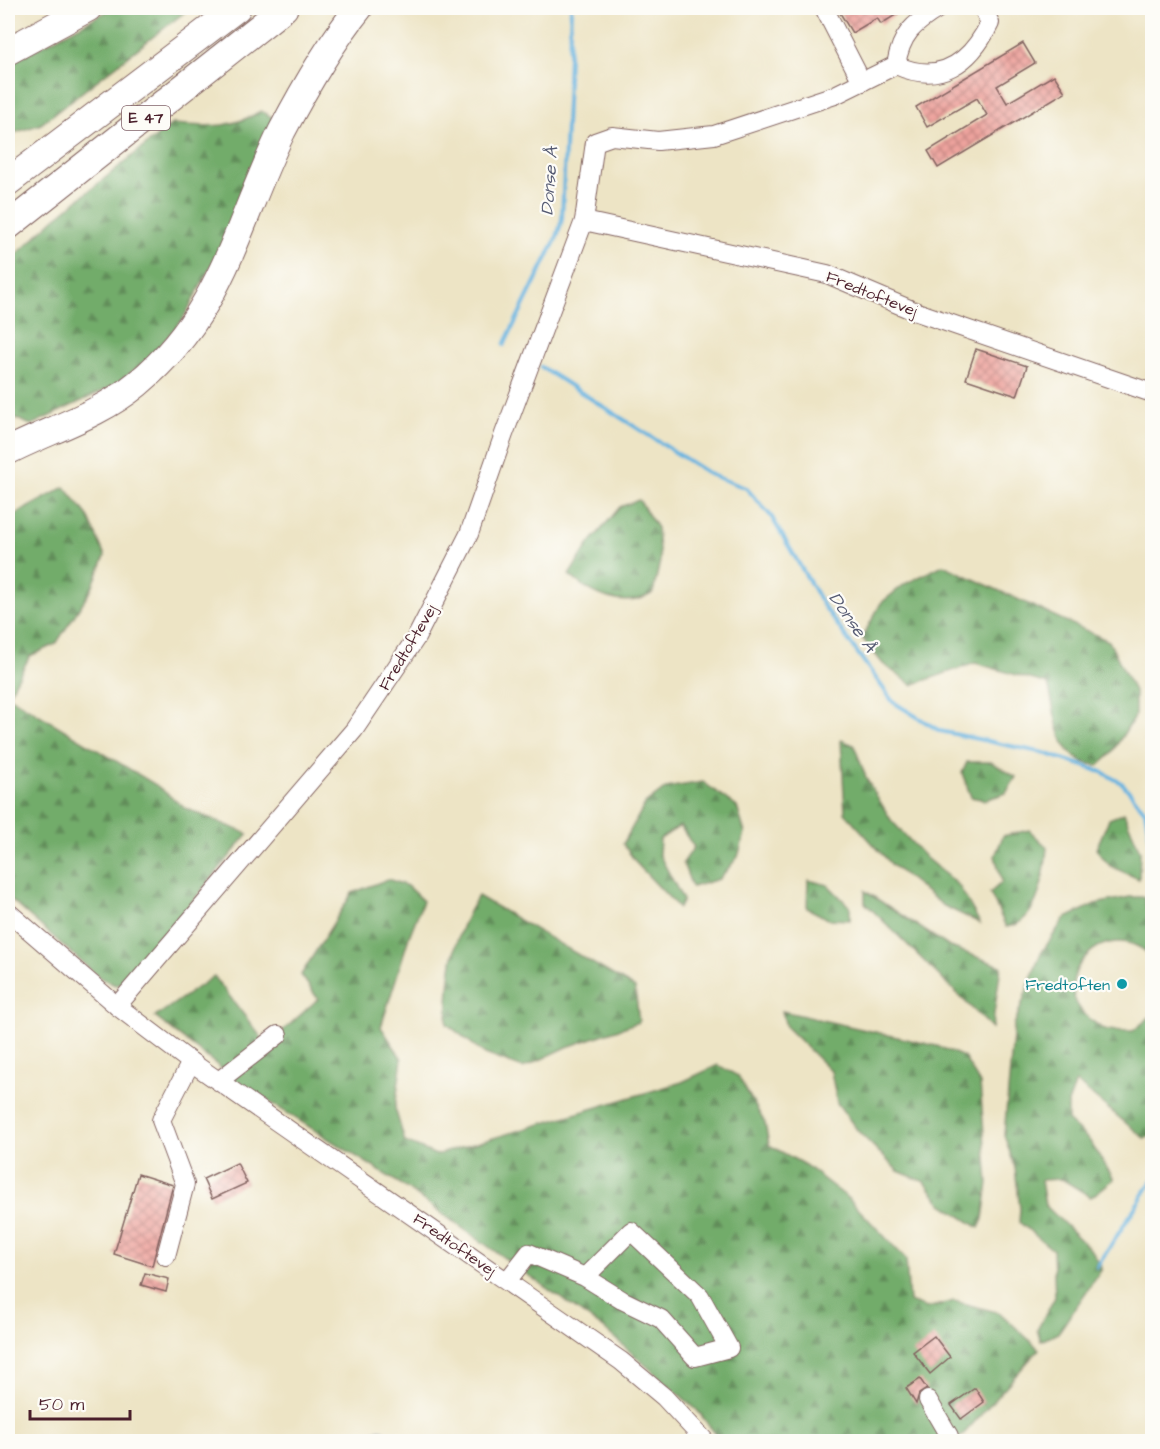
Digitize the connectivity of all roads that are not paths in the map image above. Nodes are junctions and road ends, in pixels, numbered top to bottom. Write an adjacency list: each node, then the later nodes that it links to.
1 (88, 8): 8 (highway)
2 (237, 8): 11 (highway, E 47)
3 (284, 8): 13 (highway, E 47)
4 (359, 8): 15 (highway)
5 (824, 8): 10 (street)
6 (939, 8): 9 (street)
7 (984, 8): 9 (street)
8 (8, 51)
9 (896, 65): 10 (street, Fredtoftevej)
10 (862, 82): 12 (street, Fredtoftevej)
11 (8, 182)
12 (584, 221): 14 (street, Fredtoftevej); 17 (street, Fredtoftevej)
13 (8, 226)
14 (1152, 393)
15 (8, 451)
16 (8, 912): 17 (street, Fredtoftevej)
17 (117, 1006): 19 (street, Fredtoftevej)
18 (278, 1035): 20 (street)
19 (192, 1062): 20 (street, Fredtoftevej); 21 (street)
20 (220, 1080): 23 (street, Fredtoftevej)
21 (166, 1256)
22 (585, 1277): 22 (street); 23 (street)
23 (507, 1281): 25 (street, Fredtoftevej)
24 (928, 1400): 26 (street)
25 (706, 1442)
26 (941, 1442)

